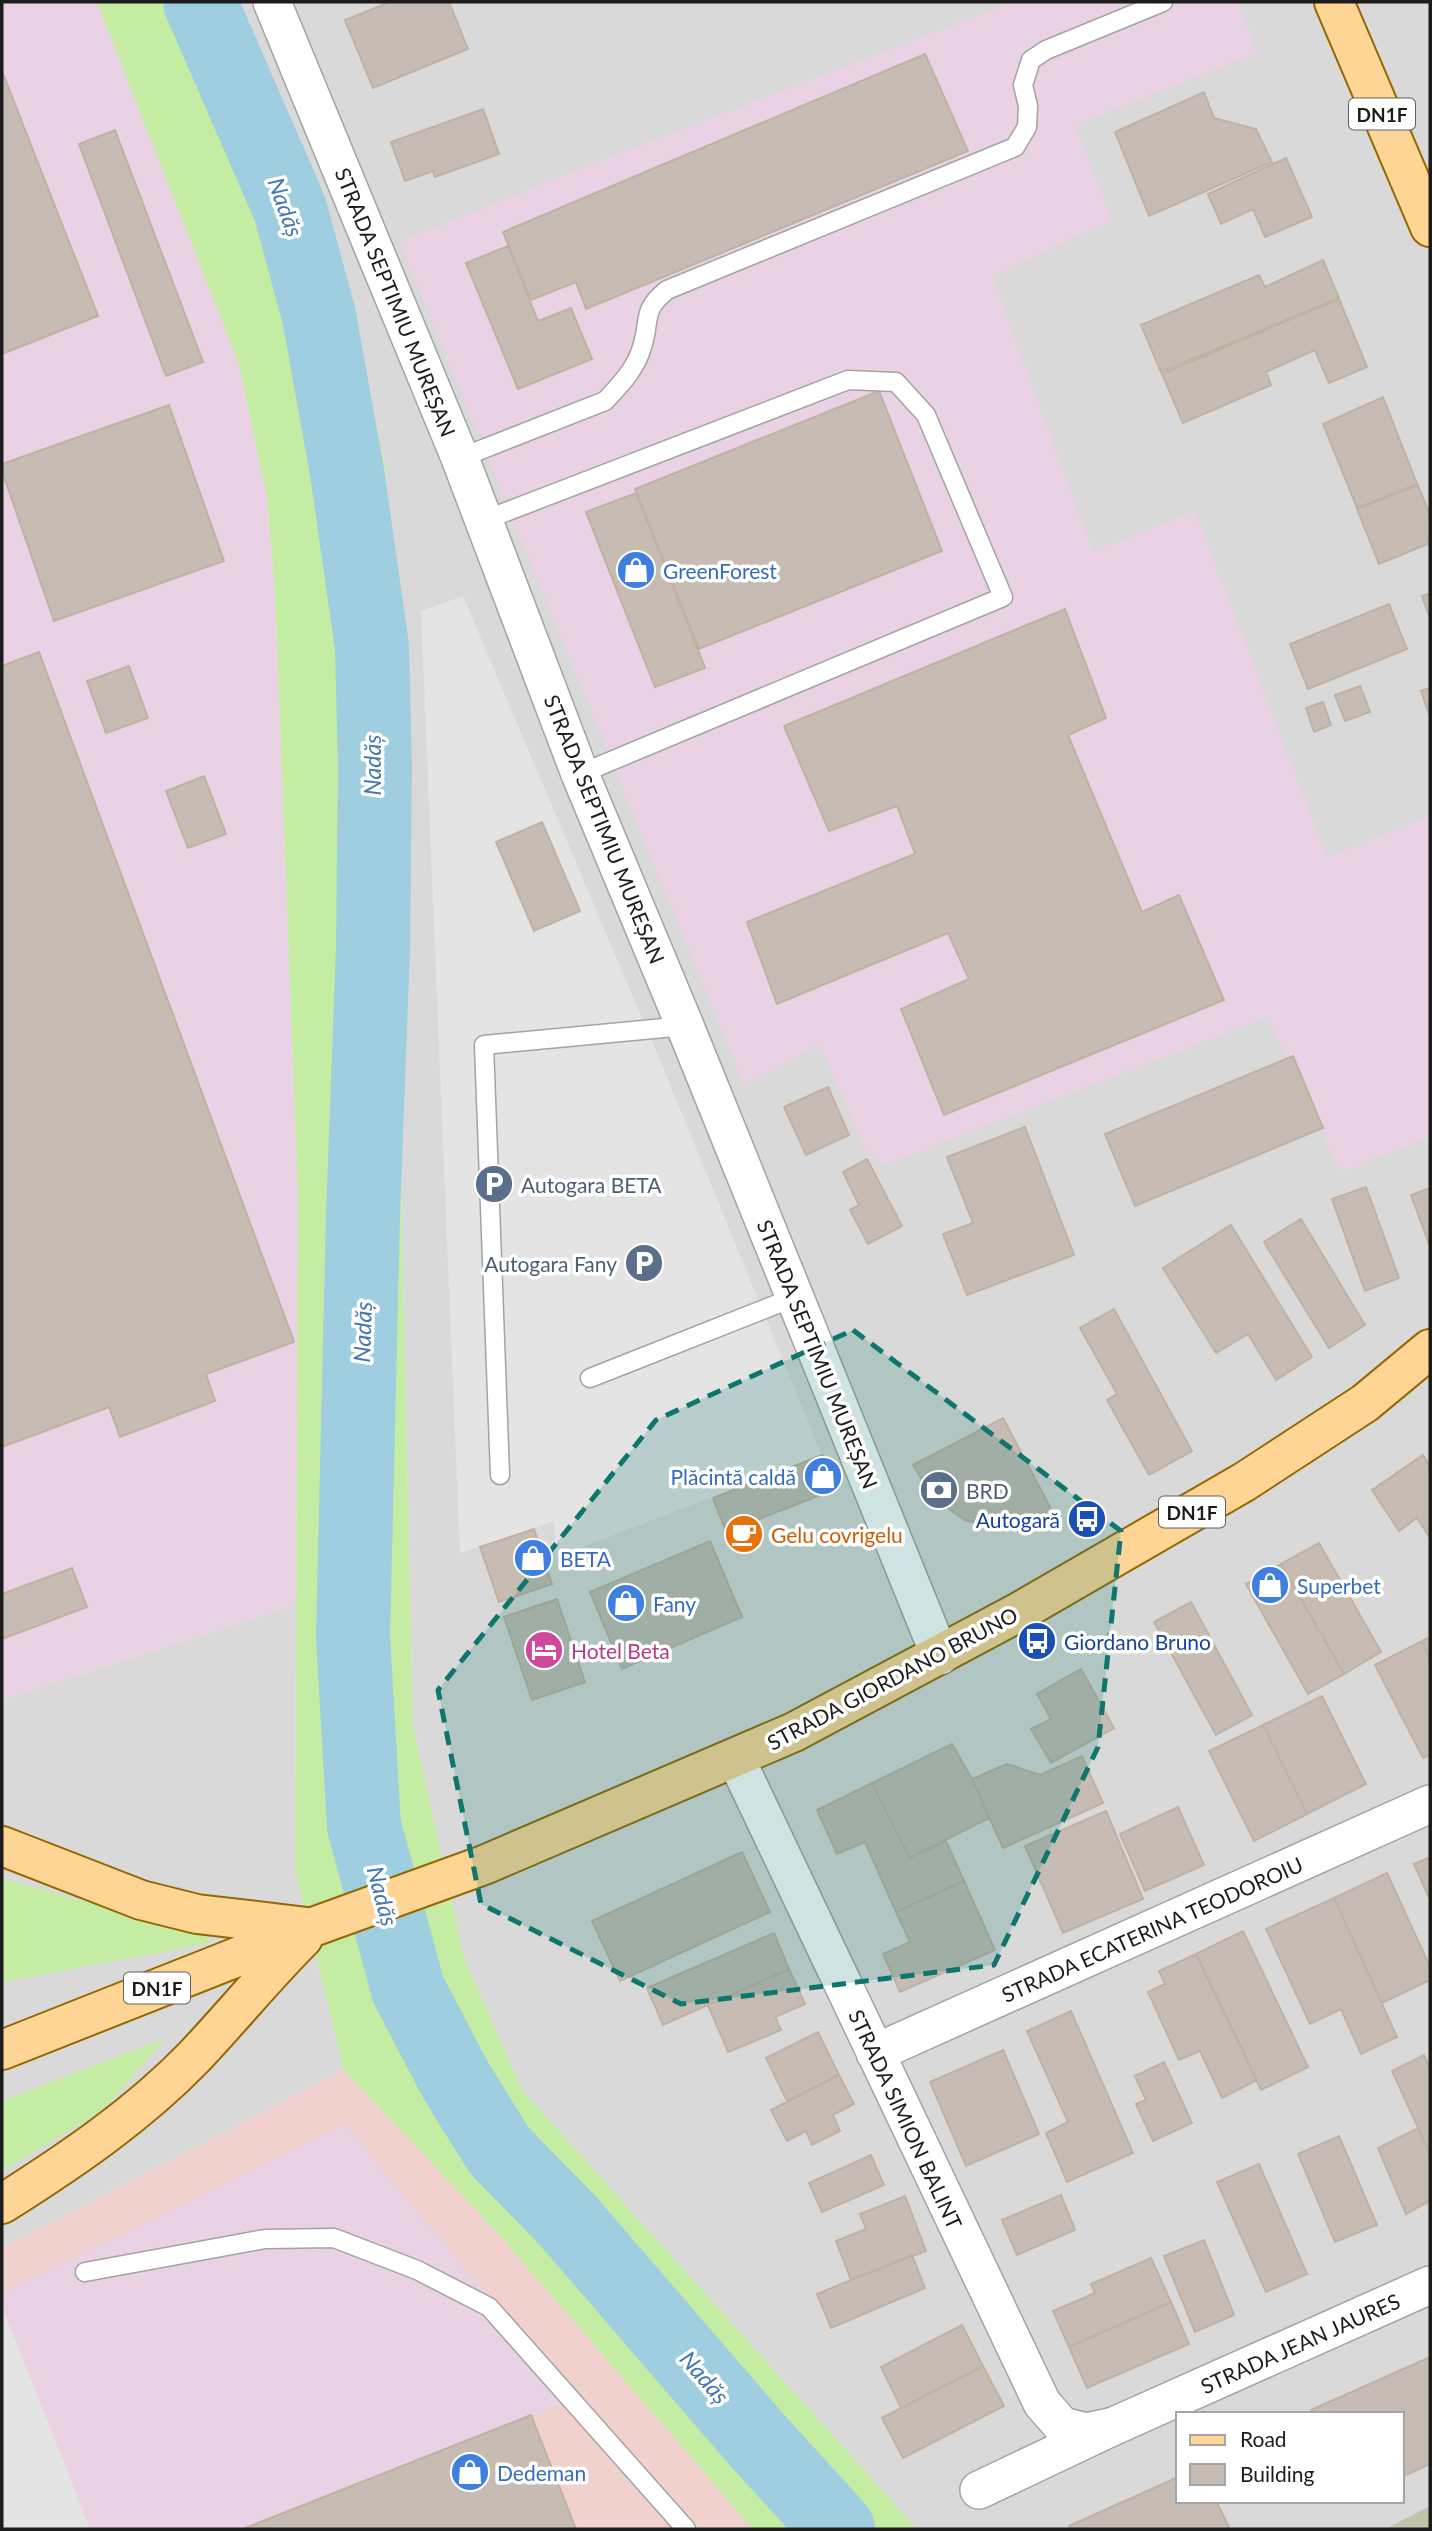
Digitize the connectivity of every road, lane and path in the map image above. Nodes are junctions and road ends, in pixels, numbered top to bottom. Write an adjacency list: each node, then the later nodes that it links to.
1 (272, 2): 5 (street, STRADA SEPTIMIU MUREȘAN)
2 (1163, 2): 5 (lane)
3 (1335, 2): 4 (main road, DN1F)
4 (1430, 227)
5 (460, 458): 6 (street, STRADA SEPTIMIU MUREȘAN)
6 (485, 520): 7 (street, STRADA SEPTIMIU MUREȘAN); 7 (lane)
7 (580, 774): 8 (street, STRADA SEPTIMIU MUREȘAN)
8 (685, 1026): 9 (street, STRADA SEPTIMIU MUREȘAN); 12 (lane)
9 (795, 1297): 11 (lane); 13 (street, STRADA SEPTIMIU MUREȘAN)
10 (1430, 1349): 13 (main road, STRADA GIORDANO BRUNO / DN1F)
11 (590, 1378)
12 (500, 1475)
13 (940, 1656): 14 (main road, STRADA GIORDANO BRUNO / DN1F)
14 (736, 1759): 17 (main road, STRADA GIORDANO BRUNO / DN1F); 19 (street, STRADA SIMION BALINT)
15 (1430, 1804): 19 (street, STRADA ECATERINA TEODOROIU)
16 (2, 1846): 17 (main road)
17 (313, 1927): 18 (main road, DN1F); 20 (main road)
18 (2, 2049)
19 (875, 2053): 23 (street, STRADA SIMION BALINT)
20 (2, 2204)
21 (85, 2272): 25 (lane)
22 (1430, 2285): 23 (street, STRADA JEAN JAURES)
23 (1114, 2426): 24 (street, STRADA JEAN JAURES)
24 (979, 2490)
25 (685, 2529)

